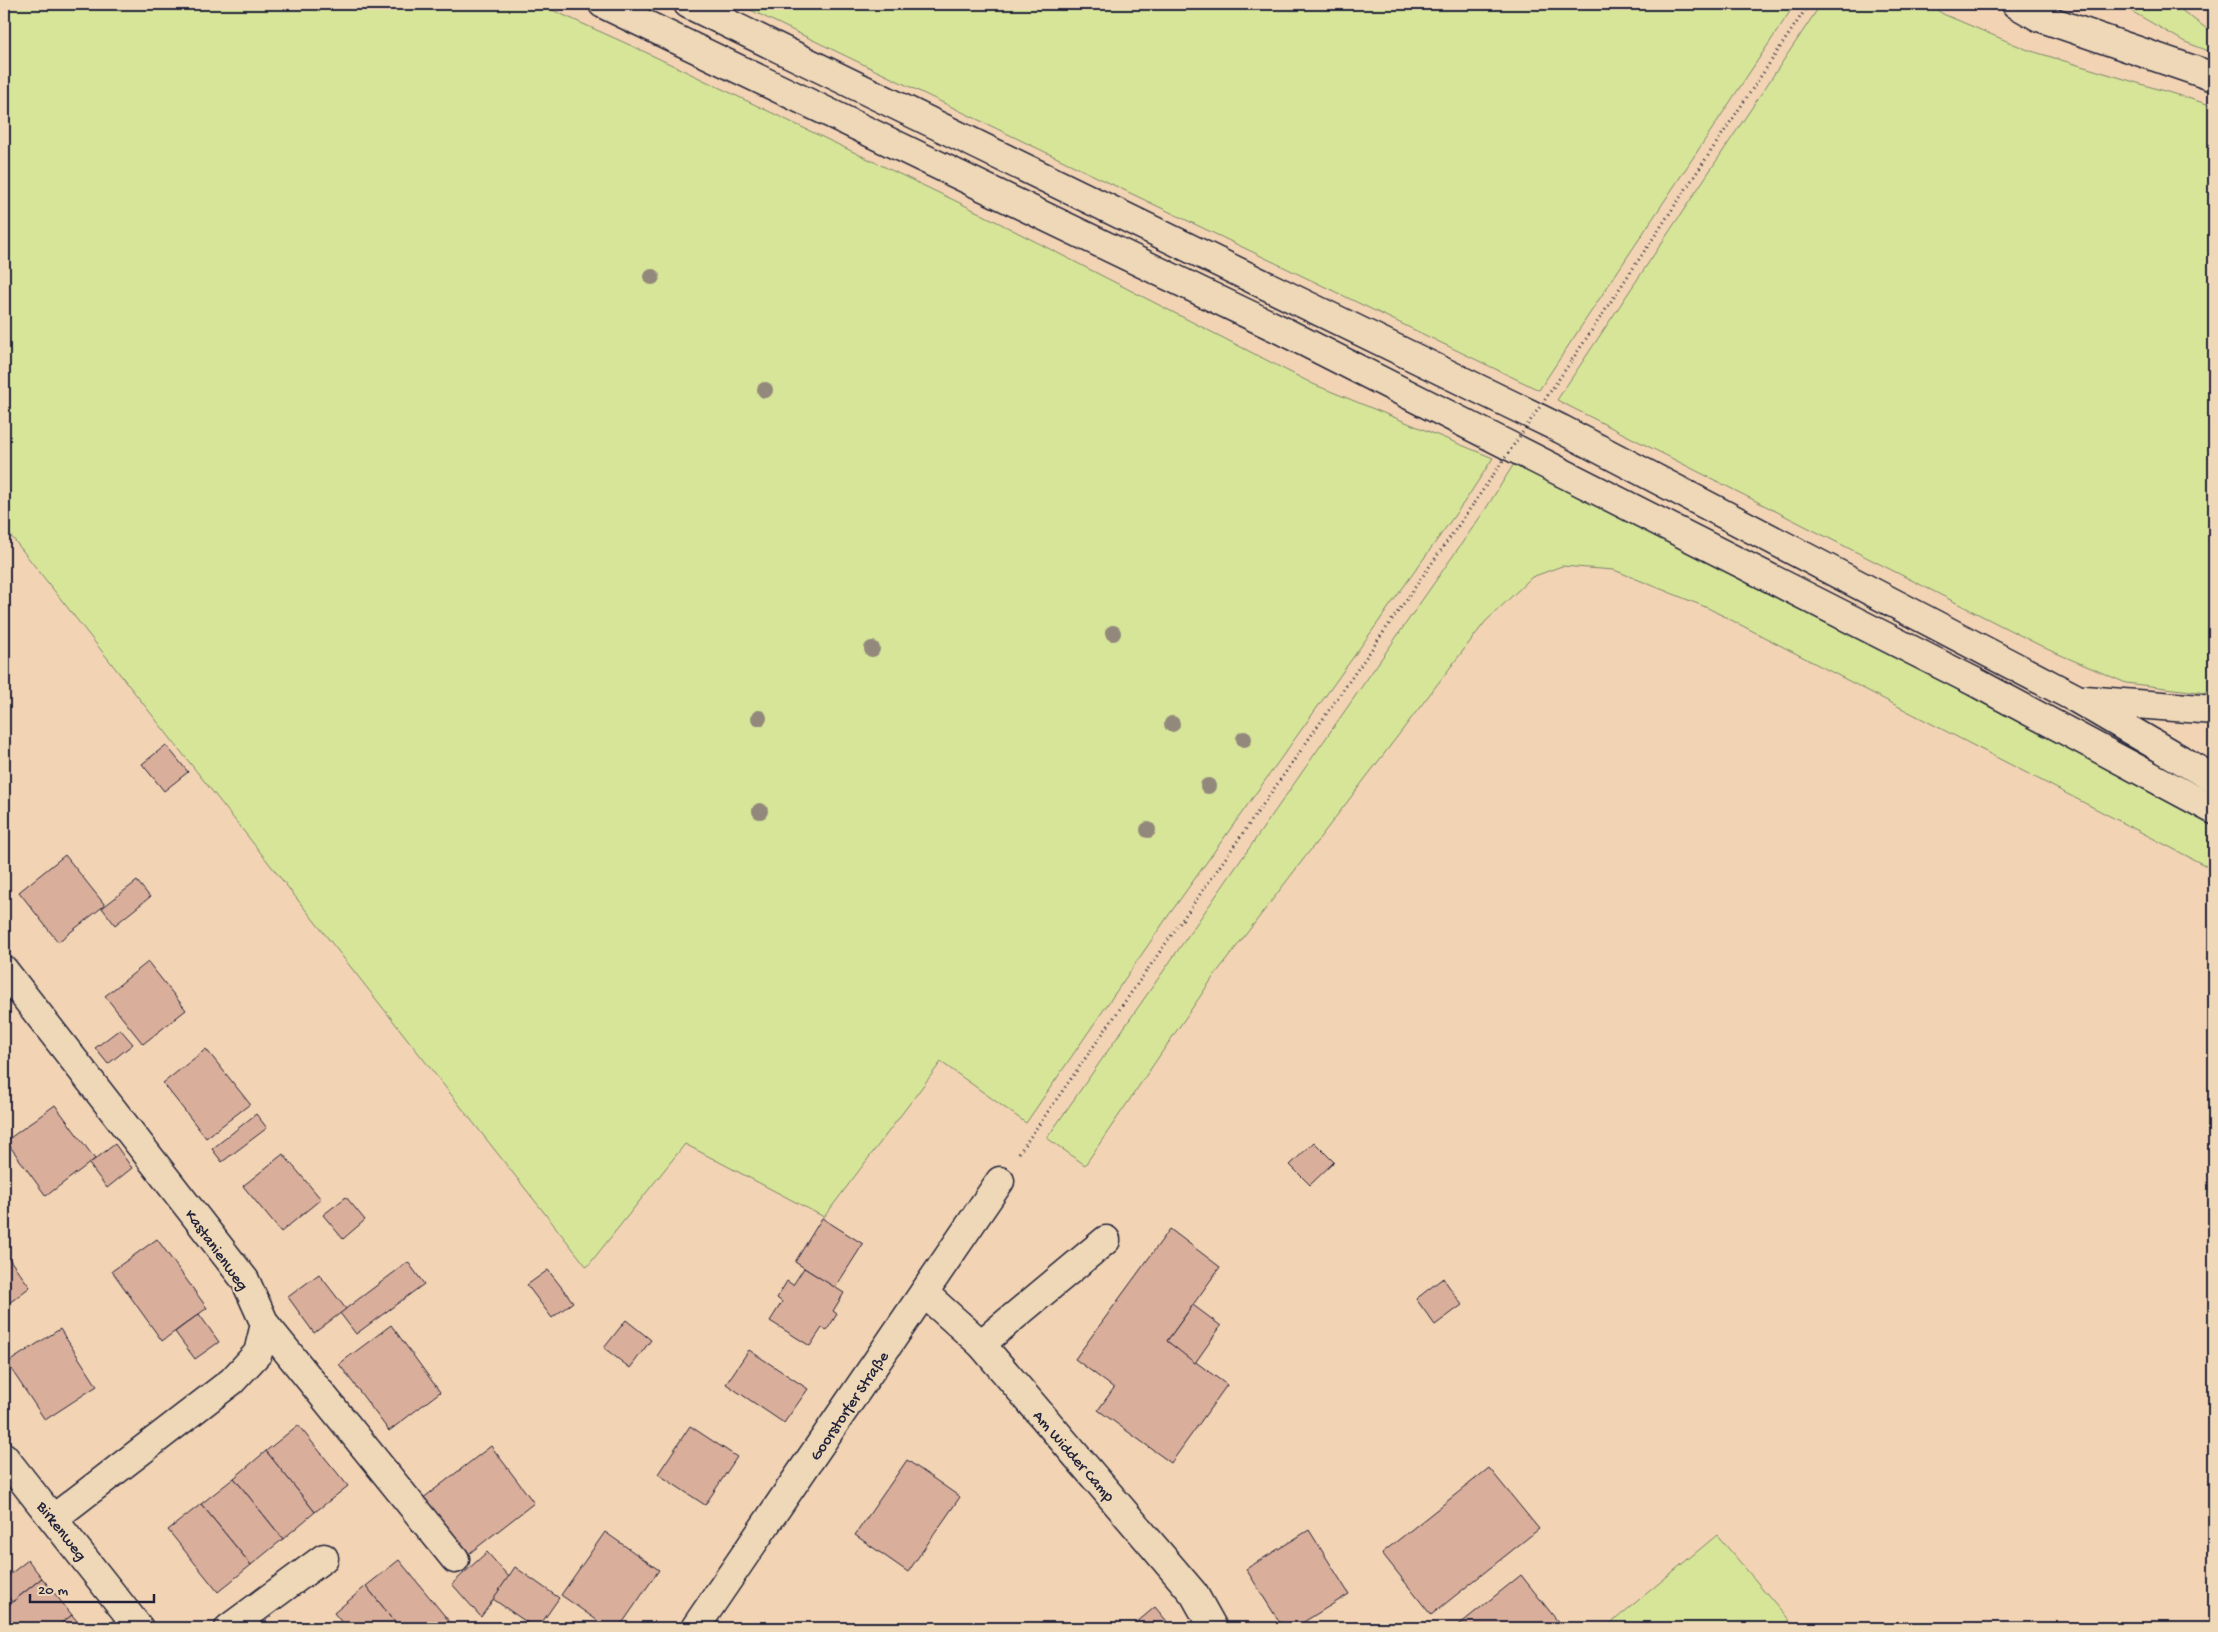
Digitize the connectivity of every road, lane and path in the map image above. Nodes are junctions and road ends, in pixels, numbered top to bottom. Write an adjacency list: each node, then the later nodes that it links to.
1 (603, 4): 9 (main road)
2 (688, 4): 6 (main road)
3 (1809, 4): 11 (path, bridge)
4 (2029, 8): 5 (main road)
5 (2214, 77)
6 (2077, 699): 7 (main road); 8 (main road)
7 (2214, 710)
8 (2214, 779)
9 (2214, 810)
10 (4, 970): 14 (main road, Kastanienweg)
11 (1000, 1181): 13 (main road, Goorstorfer Straße)
12 (1106, 1240): 15 (main road)
13 (924, 1293): 15 (main road, Am Widder Camp); 22 (main road, Goorstorfer Straße)
14 (265, 1324): 17 (main road); 19 (main road, Kastanienweg)
15 (980, 1344): 23 (main road, Am Widder Camp)
16 (4, 1457): 17 (main road, Birkenweg)
17 (54, 1518): 20 (main road, Birkenweg)
18 (324, 1558): 21 (main road)
19 (455, 1559)
20 (139, 1628)
21 (229, 1628)
22 (695, 1628)
23 (1213, 1628)

